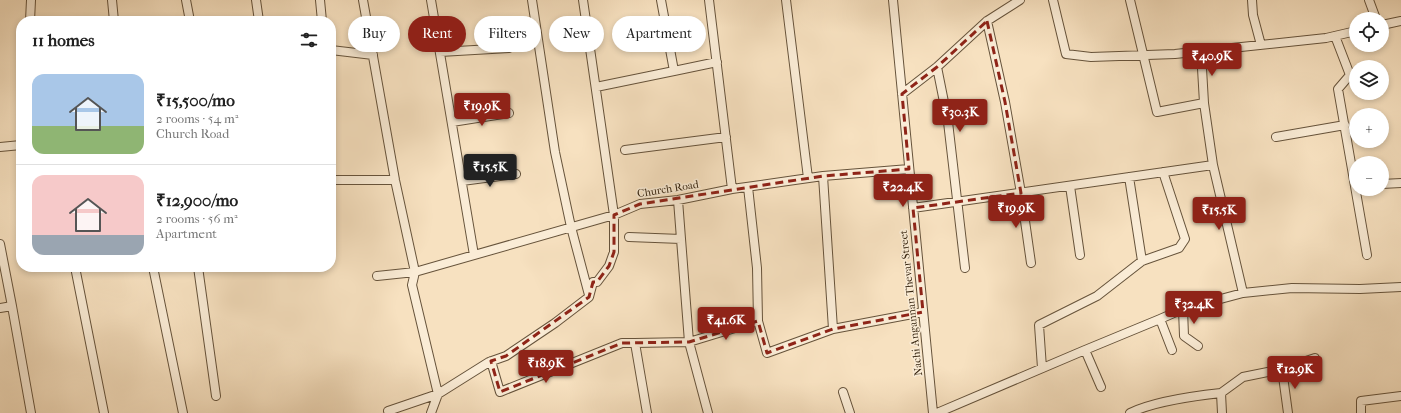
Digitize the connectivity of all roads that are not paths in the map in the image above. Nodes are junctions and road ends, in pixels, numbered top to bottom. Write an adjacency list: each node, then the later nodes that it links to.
1 (31, 0): 20 (street)
2 (112, 0): 21 (street)
3 (186, 0): 22 (street)
4 (256, 0): 23 (street)
5 (320, 0): 24 (street)
6 (363, 0): 35 (street)
7 (431, 0): 25 (street)
8 (532, 0): 73 (street)
9 (583, 0): 40 (street)
10 (661, 0): 39 (street)
11 (709, 0): 37 (street)
12 (786, 0): 58 (street)
13 (893, 0): 41 (street, Nachi Angannan Thevar Street)
14 (1020, 0): 27 (street)
15 (1053, 0): 36 (street)
16 (1130, 0): 36 (street)
17 (1252, 0): 31 (street)
18 (1369, 0): 19 (street)
19 (1373, 12)
20 (30, 16)
21 (114, 16)
22 (189, 16)
23 (258, 16)
24 (322, 16)
25 (434, 16)
26 (1401, 21): 28 (street)
27 (986, 22): 38 (street); 67 (street)
28 (1389, 24)
29 (1349, 33): 30 (street)
30 (1335, 36): 31 (street); 45 (street)
31 (1262, 45): 33 (street)
32 (336, 51): 35 (street)
33 (1201, 51): 36 (street); 42 (street)
34 (440, 52): 44 (street)
35 (373, 55): 60 (street)
36 (1144, 55): 42 (street)
37 (717, 62): 39 (street); 47 (street)
38 (938, 67): 41 (street); 70 (street)
39 (674, 70): 40 (street)
40 (596, 87): 72 (street)
41 (902, 94): 53 (street, Nachi Angannan Thevar Street)
42 (1204, 103): 52 (street)
43 (509, 113): 44 (street)
44 (452, 122): 61 (street)
45 (1345, 125): 46 (street); 51 (street)
46 (1276, 136)
47 (726, 137): 50 (street); 66 (street)
48 (16, 145): 49 (street)
49 (0, 147)
50 (625, 150)
51 (1351, 156)
52 (1213, 165): 54 (street); 89 (street)
53 (909, 170): 56 (street, Church Road); 71 (street, Nachi Angannan Thevar Street)
54 (1163, 172): 57 (street); 80 (street)
55 (516, 174): 61 (street)
56 (823, 176): 58 (street, Church Road); 97 (street)
57 (1129, 177): 64 (street); 80 (street)
58 (808, 178): 65 (street, Church Road)
59 (336, 180): 60 (street)
60 (395, 180): 86 (street)
61 (462, 181): 77 (street)
62 (1401, 183): 63 (street)
63 (1389, 184)
64 (1070, 186): 67 (street); 78 (street)
65 (748, 187): 66 (street, Church Road); 96 (street)
66 (732, 189): 69 (street, Church Road)
67 (1021, 193): 70 (street); 81 (street)
68 (1358, 196): 79 (street)
69 (678, 200): 72 (street, Church Road); 75 (street)
70 (957, 202): 71 (street); 82 (street)
71 (913, 208): 94 (street, Nachi Angannan Thevar Street)
72 (614, 215): 73 (street, Church Road); 90 (street)
73 (571, 227): 77 (street, Church Road); 90 (street)
74 (629, 237): 75 (street)
75 (681, 239): 98 (street)
76 (0, 244): 91 (street)
77 (474, 254): 86 (street, Church Road)
78 (1080, 255)
79 (1367, 255)
80 (1142, 262): 105 (street)
81 (1031, 263)
82 (965, 268)
83 (76, 272): 115 (street)
84 (154, 272): 116 (street)
85 (199, 272): 111 (street)
86 (415, 272): 87 (street, Church Road); 110 (street)
87 (377, 276)
88 (1401, 287): 89 (street)
89 (1243, 293): 93 (street)
90 (590, 297): 104 (street)
91 (12, 306): 92 (street); 114 (street)
92 (0, 308)
93 (1183, 309): 95 (street); 100 (street)
94 (923, 312): 97 (street); 121 (street, Nachi Angannan Thevar Street)
95 (1160, 319): 101 (street); 102 (street)
96 (758, 321): 97 (street); 98 (street)
97 (833, 329)
98 (689, 342): 99 (street); 119 (street)
99 (634, 343): 104 (street); 118 (street)
100 (1198, 346)
101 (1085, 350): 105 (street); 107 (street)
102 (1172, 350)
103 (1315, 358): 106 (street)
104 (491, 361): 110 (street)
105 (1042, 368): 122 (street)
106 (1282, 369): 109 (street); 125 (street)
107 (1101, 387)
108 (843, 392): 120 (street)
109 (1220, 393): 123 (street); 124 (street)
110 (438, 394): 113 (street); 117 (street)
111 (216, 396)
112 (1401, 396): 126 (street)
113 (388, 411)
114 (31, 413)
115 (104, 413)
116 (183, 413)
117 (431, 413)
118 (647, 413)
119 (708, 413)
120 (850, 413)
121 (933, 413)
122 (937, 413)
123 (1130, 413)
124 (1222, 413)
125 (1288, 413)
126 (1361, 413)

